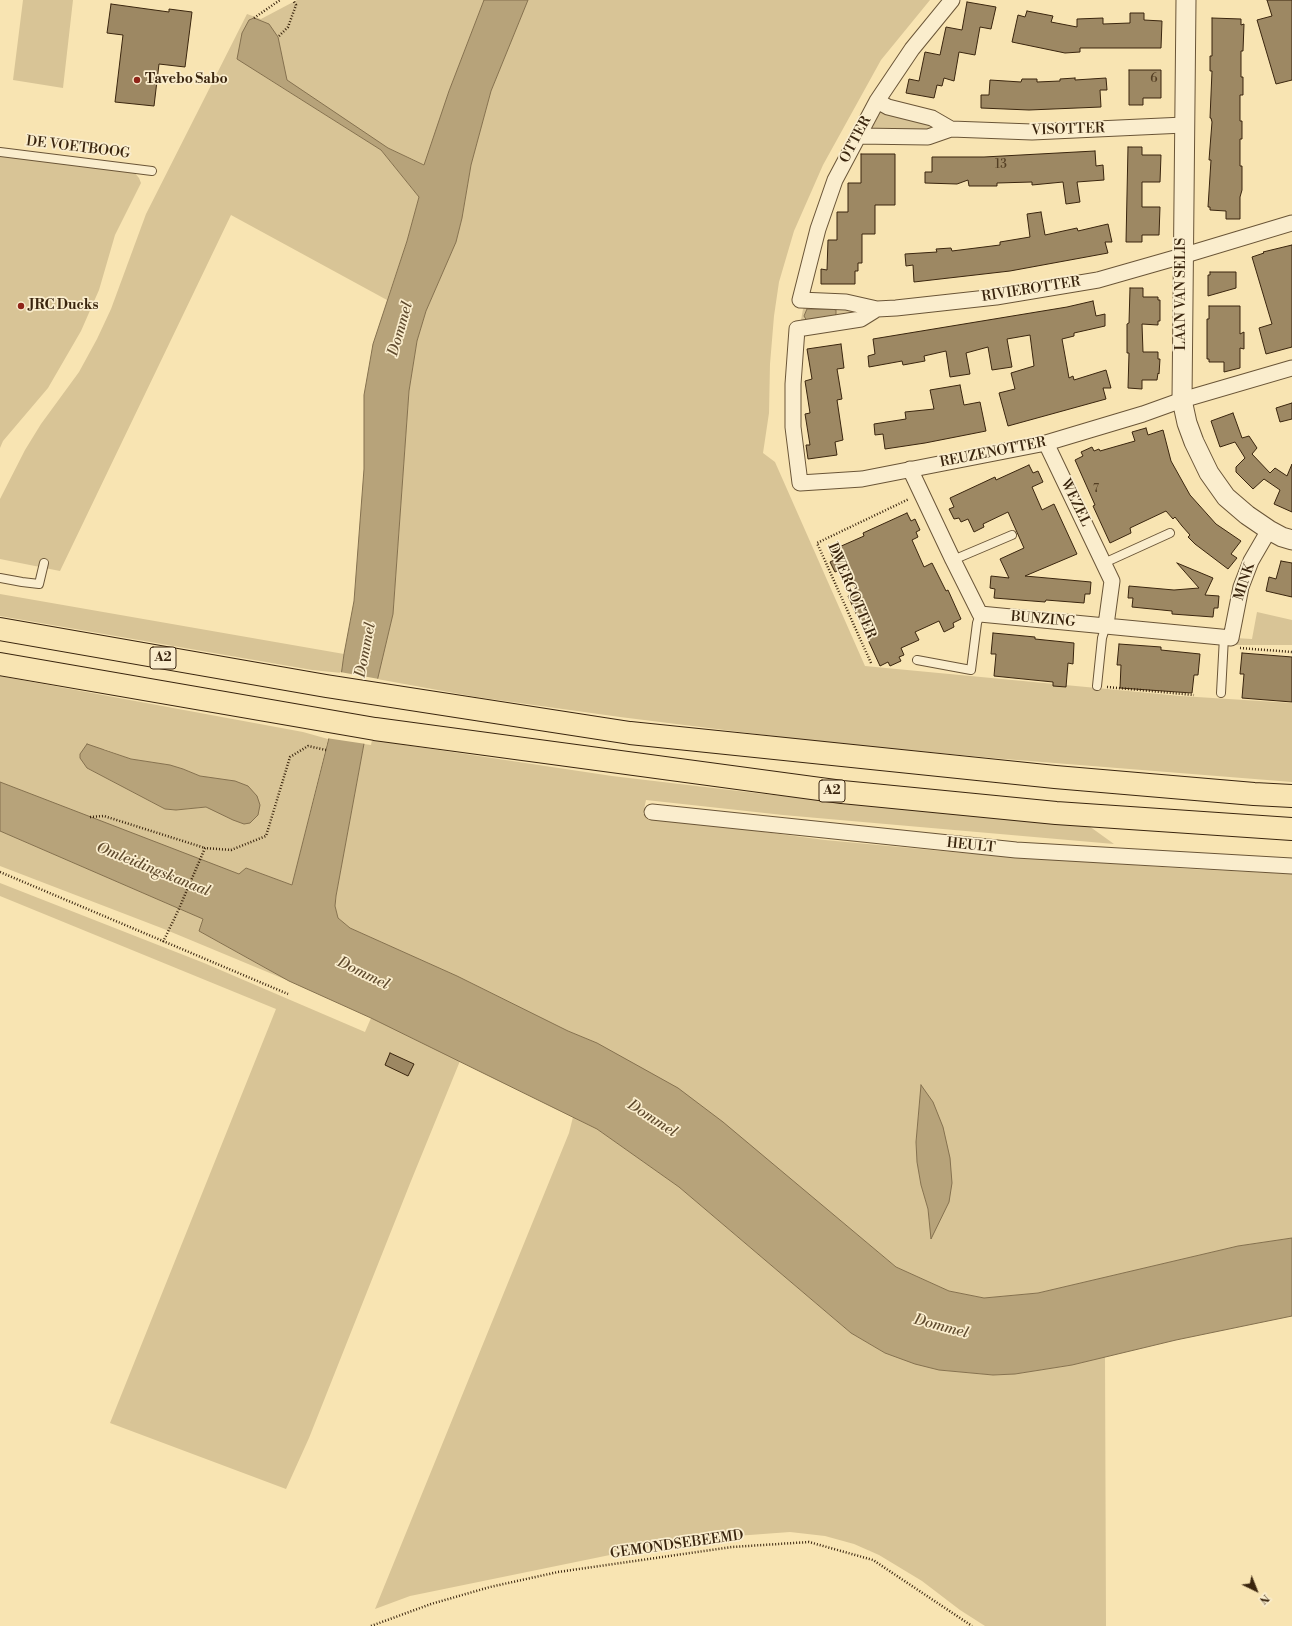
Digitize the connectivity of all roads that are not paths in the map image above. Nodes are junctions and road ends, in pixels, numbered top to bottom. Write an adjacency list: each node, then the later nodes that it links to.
1 (952, 0): 3 (street, OTTER)
2 (1186, 0): 4 (street, LAAN VAN SELIS)
3 (877, 101): 5 (street, VISOTTER); 6 (street, OTTER)
4 (1184, 125): 5 (street, VISOTTER); 10 (street, LAAN VAN SELIS)
5 (951, 129): 6 (street, VISOTTER)
6 (858, 136): 11 (street, OTTER)
7 (0, 152): 8 (lane, DE VOETBOOG)
8 (152, 171)
9 (1292, 223): 10 (street, RIVIEROTTER)
10 (1182, 256): 12 (street, RIVIEROTTER); 14 (street, LAAN VAN SELIS)
11 (800, 300): 12 (street, RIVIEROTTER)
12 (877, 309): 17 (street, RIVIEROTTER)
13 (1292, 368): 14 (street, REUZENOTTER)
14 (1182, 400): 15 (street, REUZENOTTER); 18 (street, LAAN VAN SELIS)
15 (1046, 443): 16 (street, REUZENOTTER); 24 (street, WEZEL)
16 (910, 469): 17 (street, REUZENOTTER); 22 (street)
17 (800, 483)
18 (1269, 530): 21 (street, LAAN VAN SELIS); 29 (street, MINK)
19 (1170, 533): 24 (lane)
20 (1012, 535): 22 (lane)
21 (1292, 540)
22 (953, 560): 26 (street)
23 (44, 563): 25 (lane)
24 (1104, 564): 27 (street, WEZEL)
25 (0, 578)
26 (980, 614): 27 (street, BUNZING); 30 (lane)
27 (1106, 625): 29 (street, BUNZING); 32 (lane)
28 (0, 629): 34 (highway, A2)
29 (1226, 640): 33 (lane)
30 (917, 660)
31 (0, 664): 36 (highway, A2)
32 (1097, 686)
33 (1221, 693)
34 (1292, 796)
35 (652, 812): 37 (street, HEULT)
36 (1292, 829)
37 (1292, 866)

